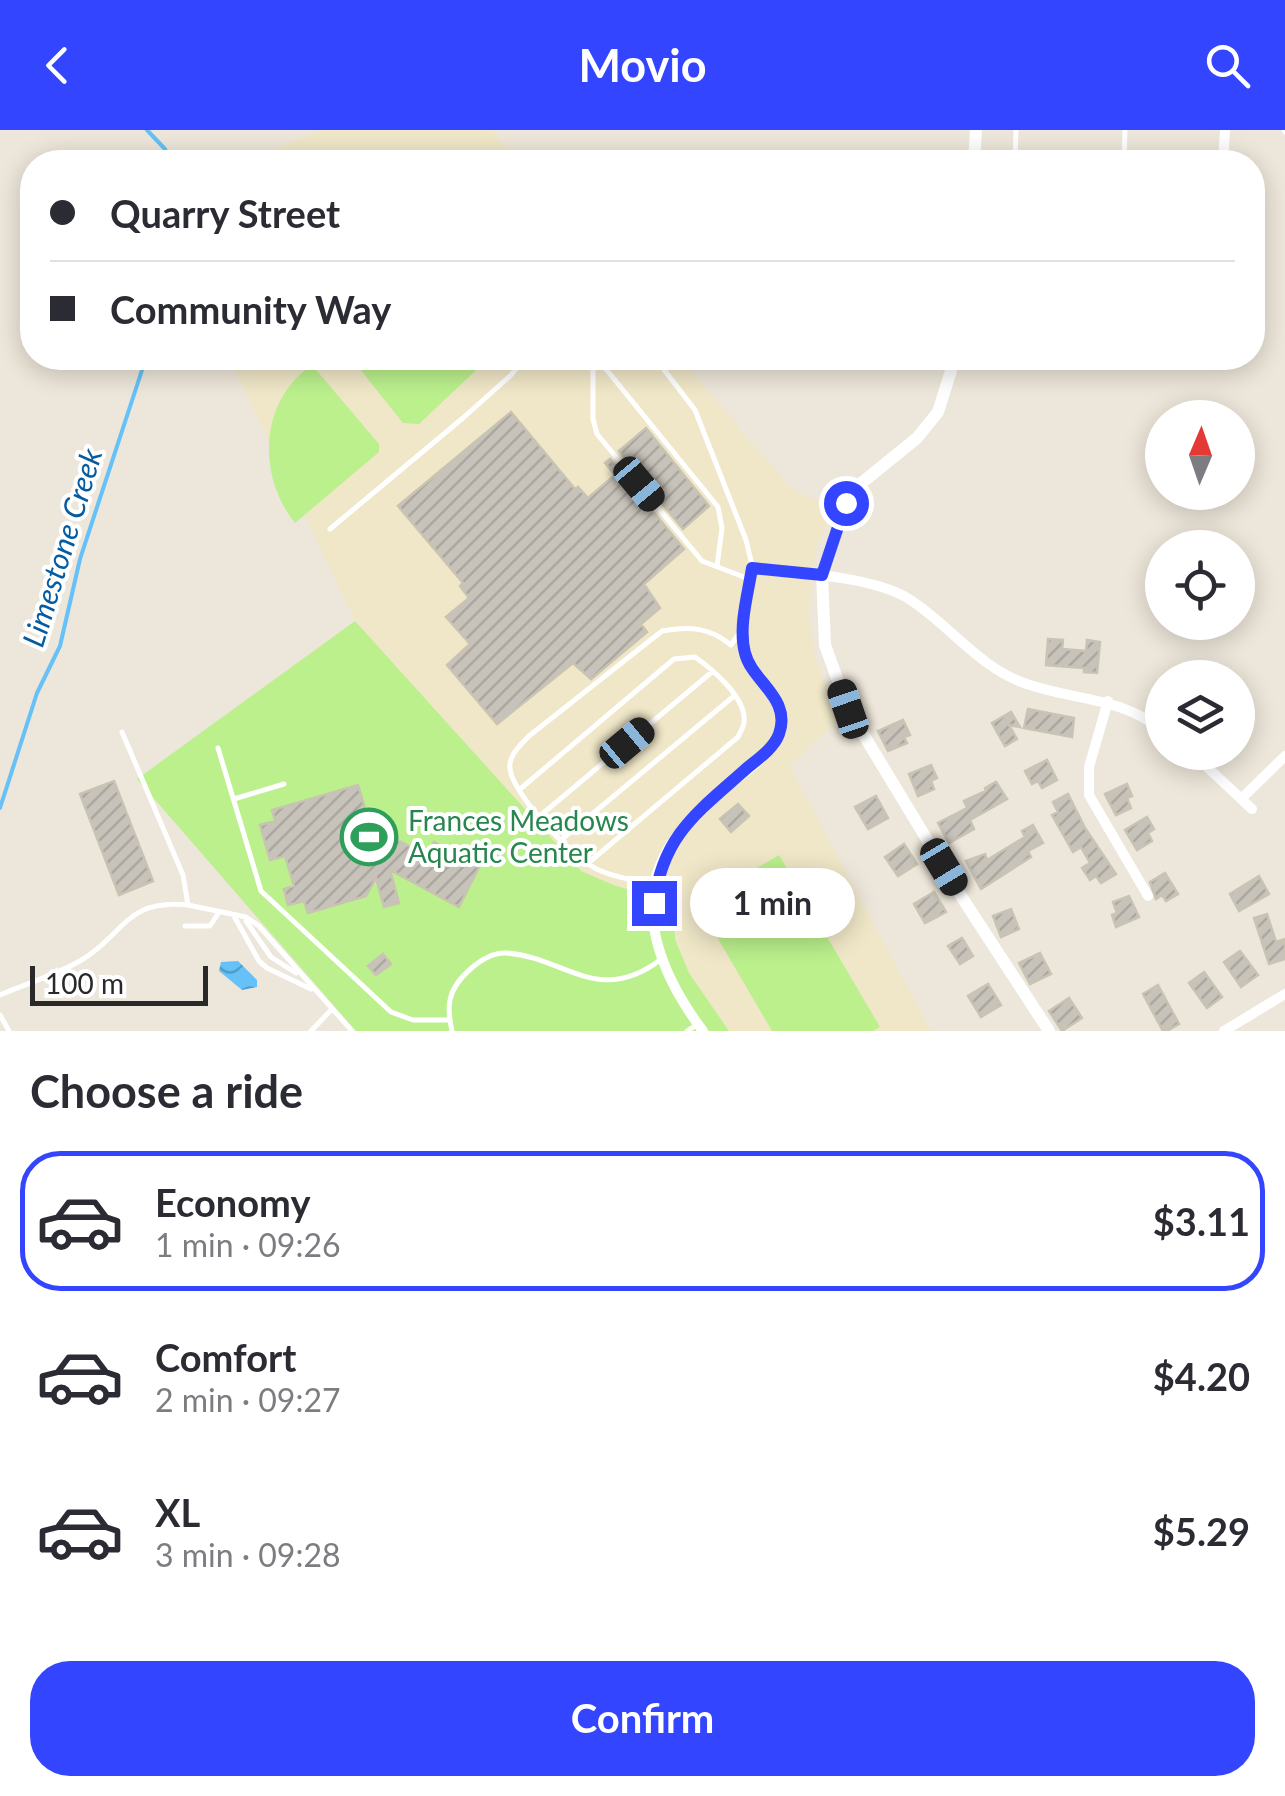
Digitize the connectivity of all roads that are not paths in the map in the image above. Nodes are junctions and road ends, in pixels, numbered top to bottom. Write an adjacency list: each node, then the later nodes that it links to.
1 (515, 370): 6 (lane)
2 (595, 370): 7 (lane)
3 (605, 370): 7 (lane)
4 (664, 370): 8 (lane)
5 (951, 370): 9 (street)
6 (330, 529)
7 (717, 566): 8 (lane)
8 (752, 574): 9 (street); 10 (street)
9 (822, 575): 13 (street); 47 (street)
10 (744, 628): 20 (lane); 27 (street)
11 (713, 671): 12 (lane); 20 (lane); 24 (lane)
12 (734, 696): 25 (lane); 26 (lane)
13 (1108, 701): 14 (street); 28 (street)
14 (1145, 718)
15 (122, 732): 29 (lane)
16 (218, 748): 21 (lane)
17 (1285, 756): 22 (street)
18 (1210, 770): 22 (street)
19 (284, 784): 21 (lane)
20 (519, 790): 24 (lane)
21 (234, 798): 40 (lane)
22 (1241, 798): 23 (street)
23 (1252, 808)
24 (541, 816): 25 (lane)
25 (562, 840): 26 (lane)
26 (586, 864): 27 (lane)
27 (656, 885): 33 (street)
28 (1148, 896)
29 (188, 905): 30 (lane); 37 (lane)
30 (219, 912): 31 (lane); 32 (lane)
31 (234, 916): 34 (lane); 34 (lane); 35 (lane)
32 (185, 926)
33 (660, 960): 40 (lane); 41 (street)
34 (304, 977): 35 (lane)
35 (312, 990): 38 (lane)
36 (1285, 994): 42 (street)
37 (0, 995)
38 (332, 1009): 44 (lane); 45 (lane)
39 (0, 1014): 43 (lane)
40 (450, 1020): 46 (lane)
41 (696, 1029)
42 (1228, 1030)
43 (9, 1031)
44 (311, 1031)
45 (352, 1031)
46 (452, 1031)
47 (1049, 1031)

